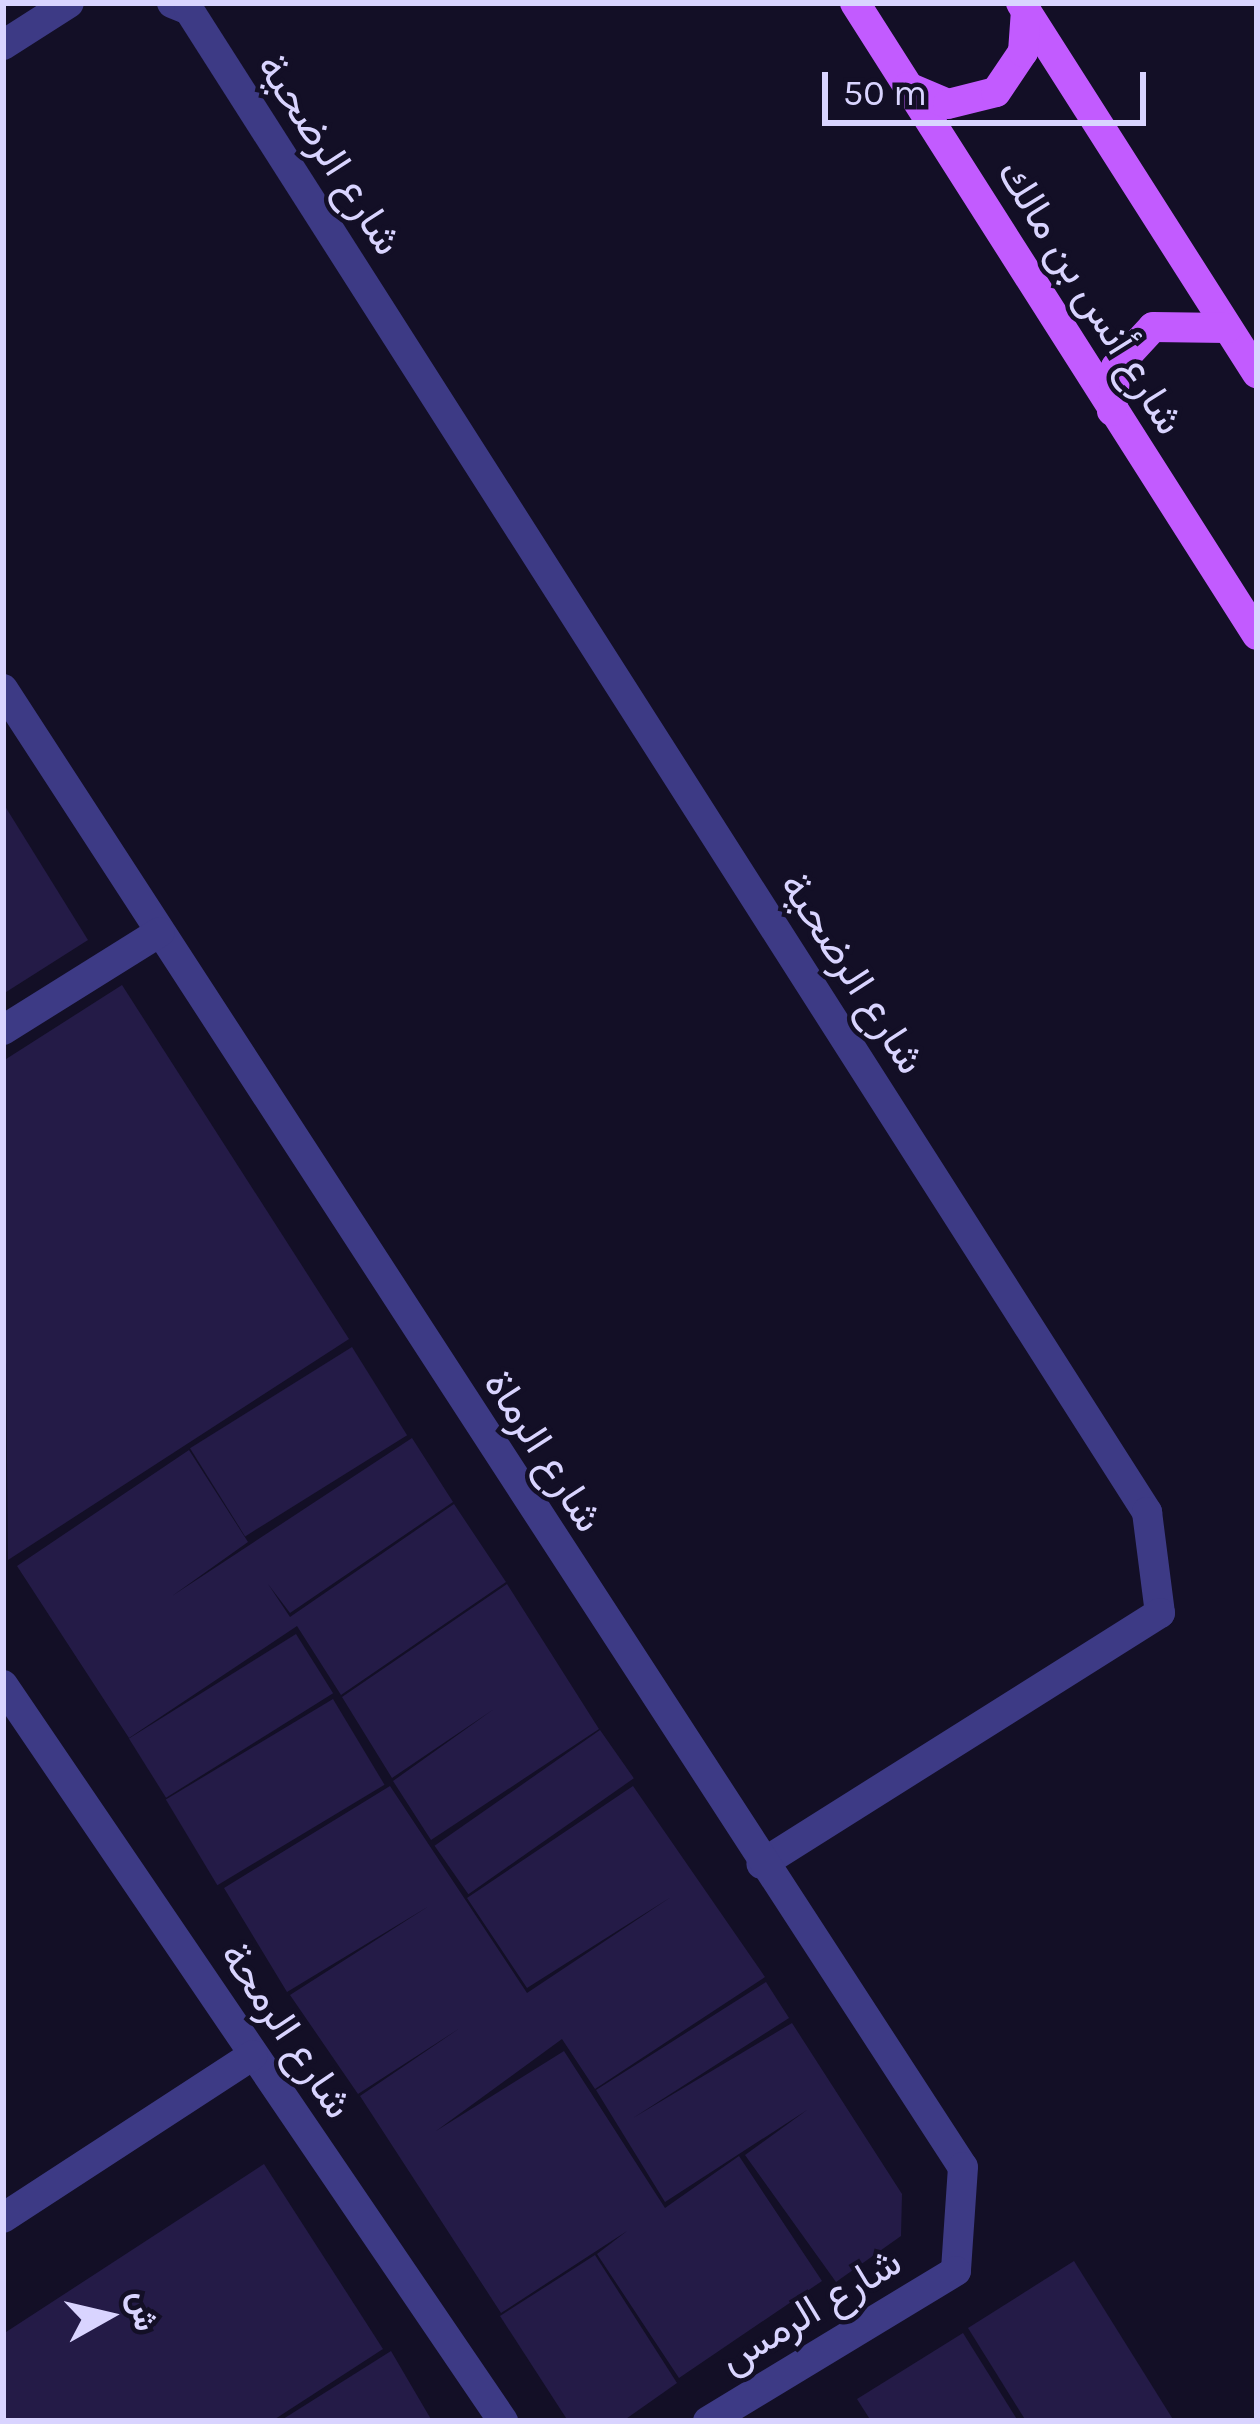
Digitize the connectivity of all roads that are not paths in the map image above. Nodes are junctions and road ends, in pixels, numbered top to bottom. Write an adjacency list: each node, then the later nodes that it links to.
1 (69, 3): 5 (street)
2 (172, 3): 15 (street, شارع الرضحية)
3 (855, 3): 6 (main road, شارع أنس بن مالك)
4 (1023, 6): 6 (main road); 7 (main road)
5 (3, 45)
6 (908, 87): 9 (main road, شارع أنس بن مالك)
7 (1227, 328): 8 (main road); 9 (main road)
8 (1257, 373)
9 (1112, 411): 10 (main road, شارع أنس بن مالك)
10 (1257, 634)
11 (3, 689): 12 (street, شارع الرماة)
12 (160, 932): 13 (street); 15 (street, شارع الرماة)
13 (3, 1030)
14 (3, 1685): 16 (street, شارع الرمحة)
15 (760, 1864): 18 (street, شارع الرماة)
16 (253, 2055): 17 (street); 19 (street, شارع الرمحة)
17 (3, 2218)
18 (956, 2271): 20 (street, شارع الرمس)
19 (503, 2421)
20 (707, 2421)

